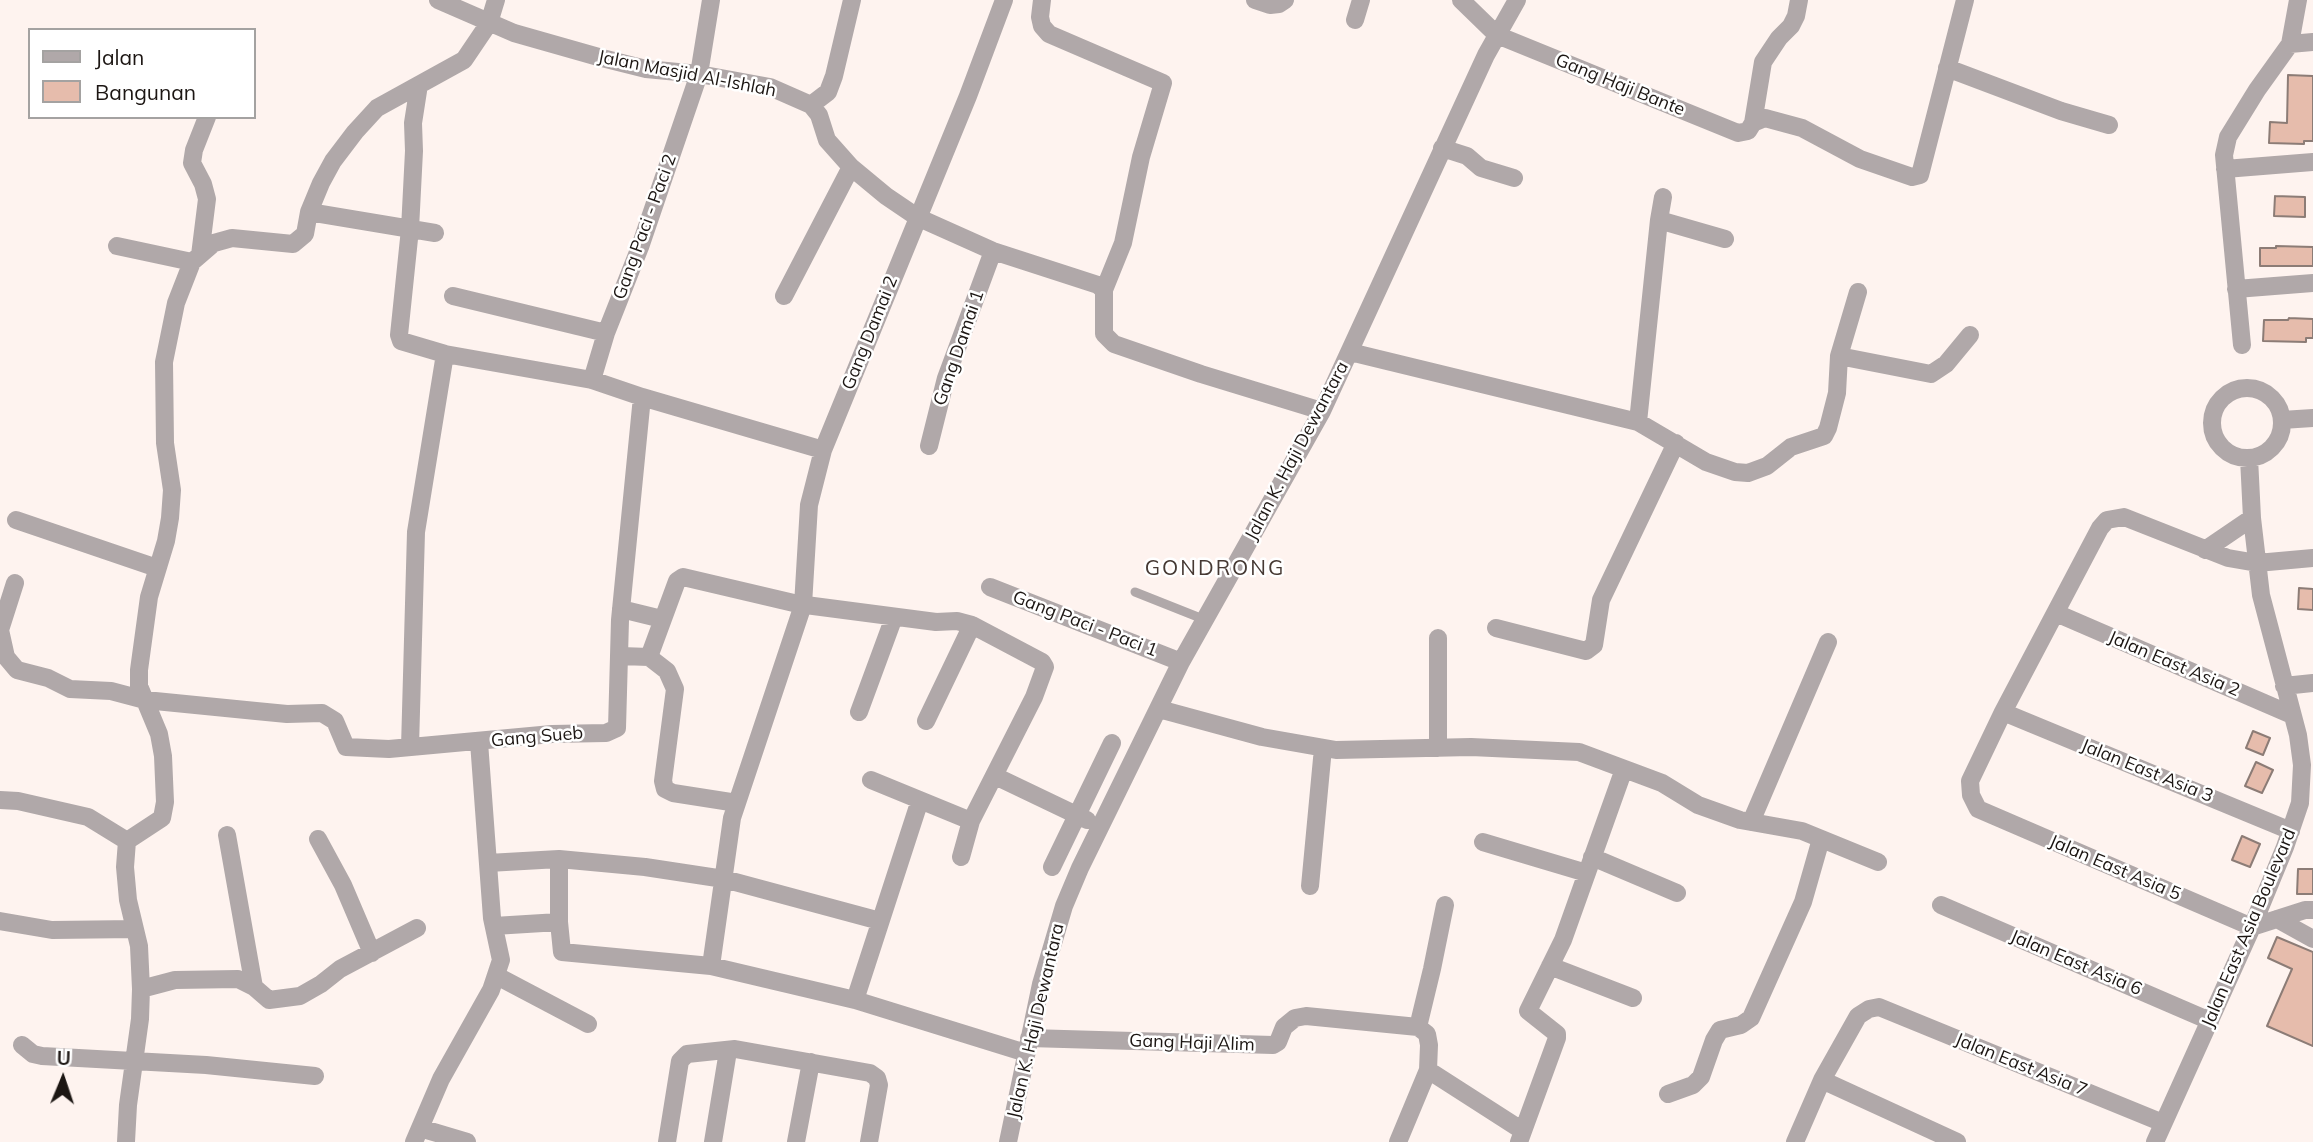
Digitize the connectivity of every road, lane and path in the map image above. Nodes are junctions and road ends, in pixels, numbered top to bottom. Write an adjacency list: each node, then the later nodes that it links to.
1 (438, 0): 16 (street, Jalan Masjid Al-Ishlah)
2 (496, 0): 16 (street)
3 (711, 0): 21 (street, Gang Paci - Paci 2)
4 (852, 0): 23 (street)
5 (1004, 0): 34 (street, Gang Damai 2)
6 (1042, 0): 44 (street)
7 (1255, 0): 8 (street)
8 (1285, 0)
9 (1361, 0): 15 (street)
10 (1461, 0): 17 (street)
11 (1517, 0): 17 (street, Jalan K. Haji Dewantara)
12 (1799, 0): 26 (street)
13 (1965, 0): 20 (street)
14 (2298, 0): 19 (street)
15 (1355, 20)
16 (489, 23): 21 (street, Jalan Masjid Al-Ishlah); 33 (street)
17 (1497, 35): 26 (street, Gang Haji Bante); 27 (street, Jalan K. Haji Dewantara)
18 (2313, 42): 19 (street)
19 (2290, 44): 30 (street)
20 (1947, 68): 25 (street); 26 (street, Gang Haji Bante)
21 (699, 74): 23 (street, Jalan Masjid Al-Ishlah); 48 (street, Gang Paci - Paci 2)
22 (418, 91): 36 (street)
23 (811, 105): 29 (street)
24 (206, 119): 41 (street)
25 (2109, 125)
26 (1748, 128)
27 (1442, 148): 31 (street); 51 (street, Jalan K. Haji Dewantara)
28 (2313, 162): 30 (street)
29 (851, 167): 34 (street); 47 (street)
30 (2225, 169): 43 (street)
31 (1514, 178)
32 (1664, 197): 35 (street)
33 (309, 212): 36 (street); 41 (street)
34 (918, 216): 40 (street); 62 (street, Gang Damai 2)
35 (1659, 220): 38 (street); 59 (street)
36 (410, 229): 37 (street); 52 (street)
37 (435, 233)
38 (1725, 239)
39 (117, 246): 41 (street)
40 (993, 251): 44 (street); 61 (street, Gang Damai 1)
41 (196, 258): 69 (street)
42 (2313, 283): 43 (street)
43 (2236, 289): 50 (street)
44 (1104, 290): 56 (street)
45 (1858, 292): 53 (street)
46 (453, 296): 48 (street)
47 (783, 296)
48 (606, 333): 54 (street, Gang Paci - Paci 2)
49 (1970, 335): 53 (street)
50 (2242, 345)
51 (1350, 352): 56 (street, Jalan K. Haji Dewantara); 59 (street)
52 (445, 354): 54 (street); 96 (street)
53 (1839, 356): 60 (street)
54 (592, 380): 55 (street)
55 (642, 397): 62 (street); 74 (street, Gang Sueb)
56 (1322, 411): 78 (street, Jalan K. Haji Dewantara)
57 (2313, 418): 58 (street)
58 (2282, 420): 63 (street); 63 (street)
59 (1638, 422): 60 (street)
60 (1676, 443): 80 (street)
61 (929, 446)
62 (822, 450): 73 (street, Gang Damai 2)
63 (2249, 458): 64 (street, Jalan East Asia Boulevard)
64 (2252, 519): 66 (street); 68 (street, Jalan East Asia Boulevard)
65 (16, 520): 69 (street)
66 (2206, 550): 68 (street); 75 (street)
67 (2313, 558): 68 (street)
68 (2257, 563): 87 (street, Jalan East Asia Boulevard)
69 (157, 568): 88 (street)
70 (15, 583): 88 (street)
71 (989, 587): 85 (street, Gang Paci - Paci 1)
72 (1135, 592): 78 (lane)
73 (803, 605): 76 (street); 77 (street); 104 (street, Gang Damai 2)
74 (621, 609): 77 (street); 83 (street, Gang Sueb)
75 (2056, 613): 91 (street); 92 (street, Jalan East Asia 2)
76 (894, 617): 79 (street); 90 (street)
77 (662, 619): 84 (street)
78 (1203, 620): 85 (street, Jalan K. Haji Dewantara)
79 (972, 625): 93 (street); 100 (street)
80 (1496, 628)
81 (1438, 638): 98 (street)
82 (1828, 642): 108 (street)
83 (621, 656): 84 (street); 94 (street, Gang Sueb)
84 (649, 657): 104 (street)
85 (1181, 662): 89 (street, Jalan K. Haji Dewantara)
86 (2313, 683): 87 (street)
87 (2284, 686): 92 (street, Jalan East Asia Boulevard)
88 (145, 700): 96 (street, Gang Sueb); 114 (street)
89 (1158, 709): 97 (street); 109 (street, Jalan K. Haji Dewantara)
90 (859, 712)
91 (2003, 712): 110 (street, Jalan East Asia 3); 133 (street, Jalan East Asia 5)
92 (2292, 715): 105 (street, Jalan East Asia Boulevard)
93 (926, 721)
94 (479, 742): 96 (street, Gang Sueb); 119 (street)
95 (1112, 743): 106 (street)
96 (410, 747)
97 (1323, 748): 98 (street); 123 (street)
98 (1438, 748): 99 (street)
99 (1624, 769): 108 (street); 120 (street)
100 (995, 776): 106 (street); 107 (street)
101 (872, 780): 103 (street)
102 (0, 800): 114 (street)
103 (920, 800): 107 (street); 130 (street)
104 (737, 803): 122 (street, Gang Damai 2)
105 (2306, 803): 110 (street, Jalan East Asia Boulevard)
106 (1077, 815): 109 (street); 121 (street)
107 (971, 821): 116 (street)
108 (1751, 822): 113 (street)
109 (1100, 827): 149 (street, Jalan K. Haji Dewantara)
110 (2291, 831): 133 (street, Jalan East Asia Boulevard)
111 (227, 835): 141 (street)
112 (318, 839): 137 (street)
113 (1821, 839): 118 (street); 156 (street)
114 (127, 841): 135 (street)
115 (1483, 842): 120 (street)
116 (961, 857)
117 (559, 859): 119 (street); 122 (street); 131 (street)
118 (1878, 862)
119 (488, 863): 132 (street)
120 (1590, 865): 124 (street); 139 (street)
121 (1052, 867)
122 (724, 879): 130 (street); 138 (street, Gang Damai 2)
123 (1310, 886)
124 (1677, 893)
125 (1444, 905): 147 (street)
126 (1941, 905): 145 (street, Jalan East Asia 6)
127 (2313, 910): 128 (street)
128 (2277, 919): 133 (street); 136 (street)
129 (0, 921): 135 (street)
130 (880, 921): 144 (street)
131 (559, 922): 132 (street); 138 (street)
132 (494, 926): 140 (street)
133 (2252, 927): 145 (street, Jalan East Asia Boulevard)
134 (417, 928): 137 (street)
135 (135, 929): 142 (street)
136 (2313, 939)
137 (372, 953): 141 (street)
138 (711, 966): 144 (street)
139 (1550, 967): 143 (street); 159 (street)
140 (497, 976): 146 (street); 158 (street)
141 (254, 987): 142 (street)
142 (141, 989): 151 (street)
143 (1633, 998)
144 (855, 1000): 149 (street)
145 (2210, 1021): 157 (street, Jalan East Asia Boulevard)
146 (588, 1024)
147 (1418, 1027): 149 (street, Gang Haji Alim); 153 (street)
148 (22, 1045): 151 (street)
149 (1028, 1045): 166 (street, Jalan K. Haji Dewantara)
150 (729, 1051): 152 (street); 162 (street); 163 (street)
151 (134, 1062): 154 (street); 160 (street)
152 (811, 1062): 164 (street); 165 (street)
153 (1428, 1070): 159 (street); 167 (street)
154 (315, 1076)
155 (1822, 1080): 157 (street, Jalan East Asia 7); 168 (street); 169 (street)
156 (1668, 1094)
157 (2163, 1122): 170 (street, Jalan East Asia Boulevard)
158 (417, 1135): 161 (street)
159 (1521, 1137)
160 (126, 1142)
161 (467, 1142)
162 (667, 1142)
163 (713, 1142)
164 (796, 1142)
165 (869, 1142)
166 (1008, 1142)
167 (1398, 1142)
168 (1795, 1142)
169 (1956, 1142)
170 (2155, 1142)

